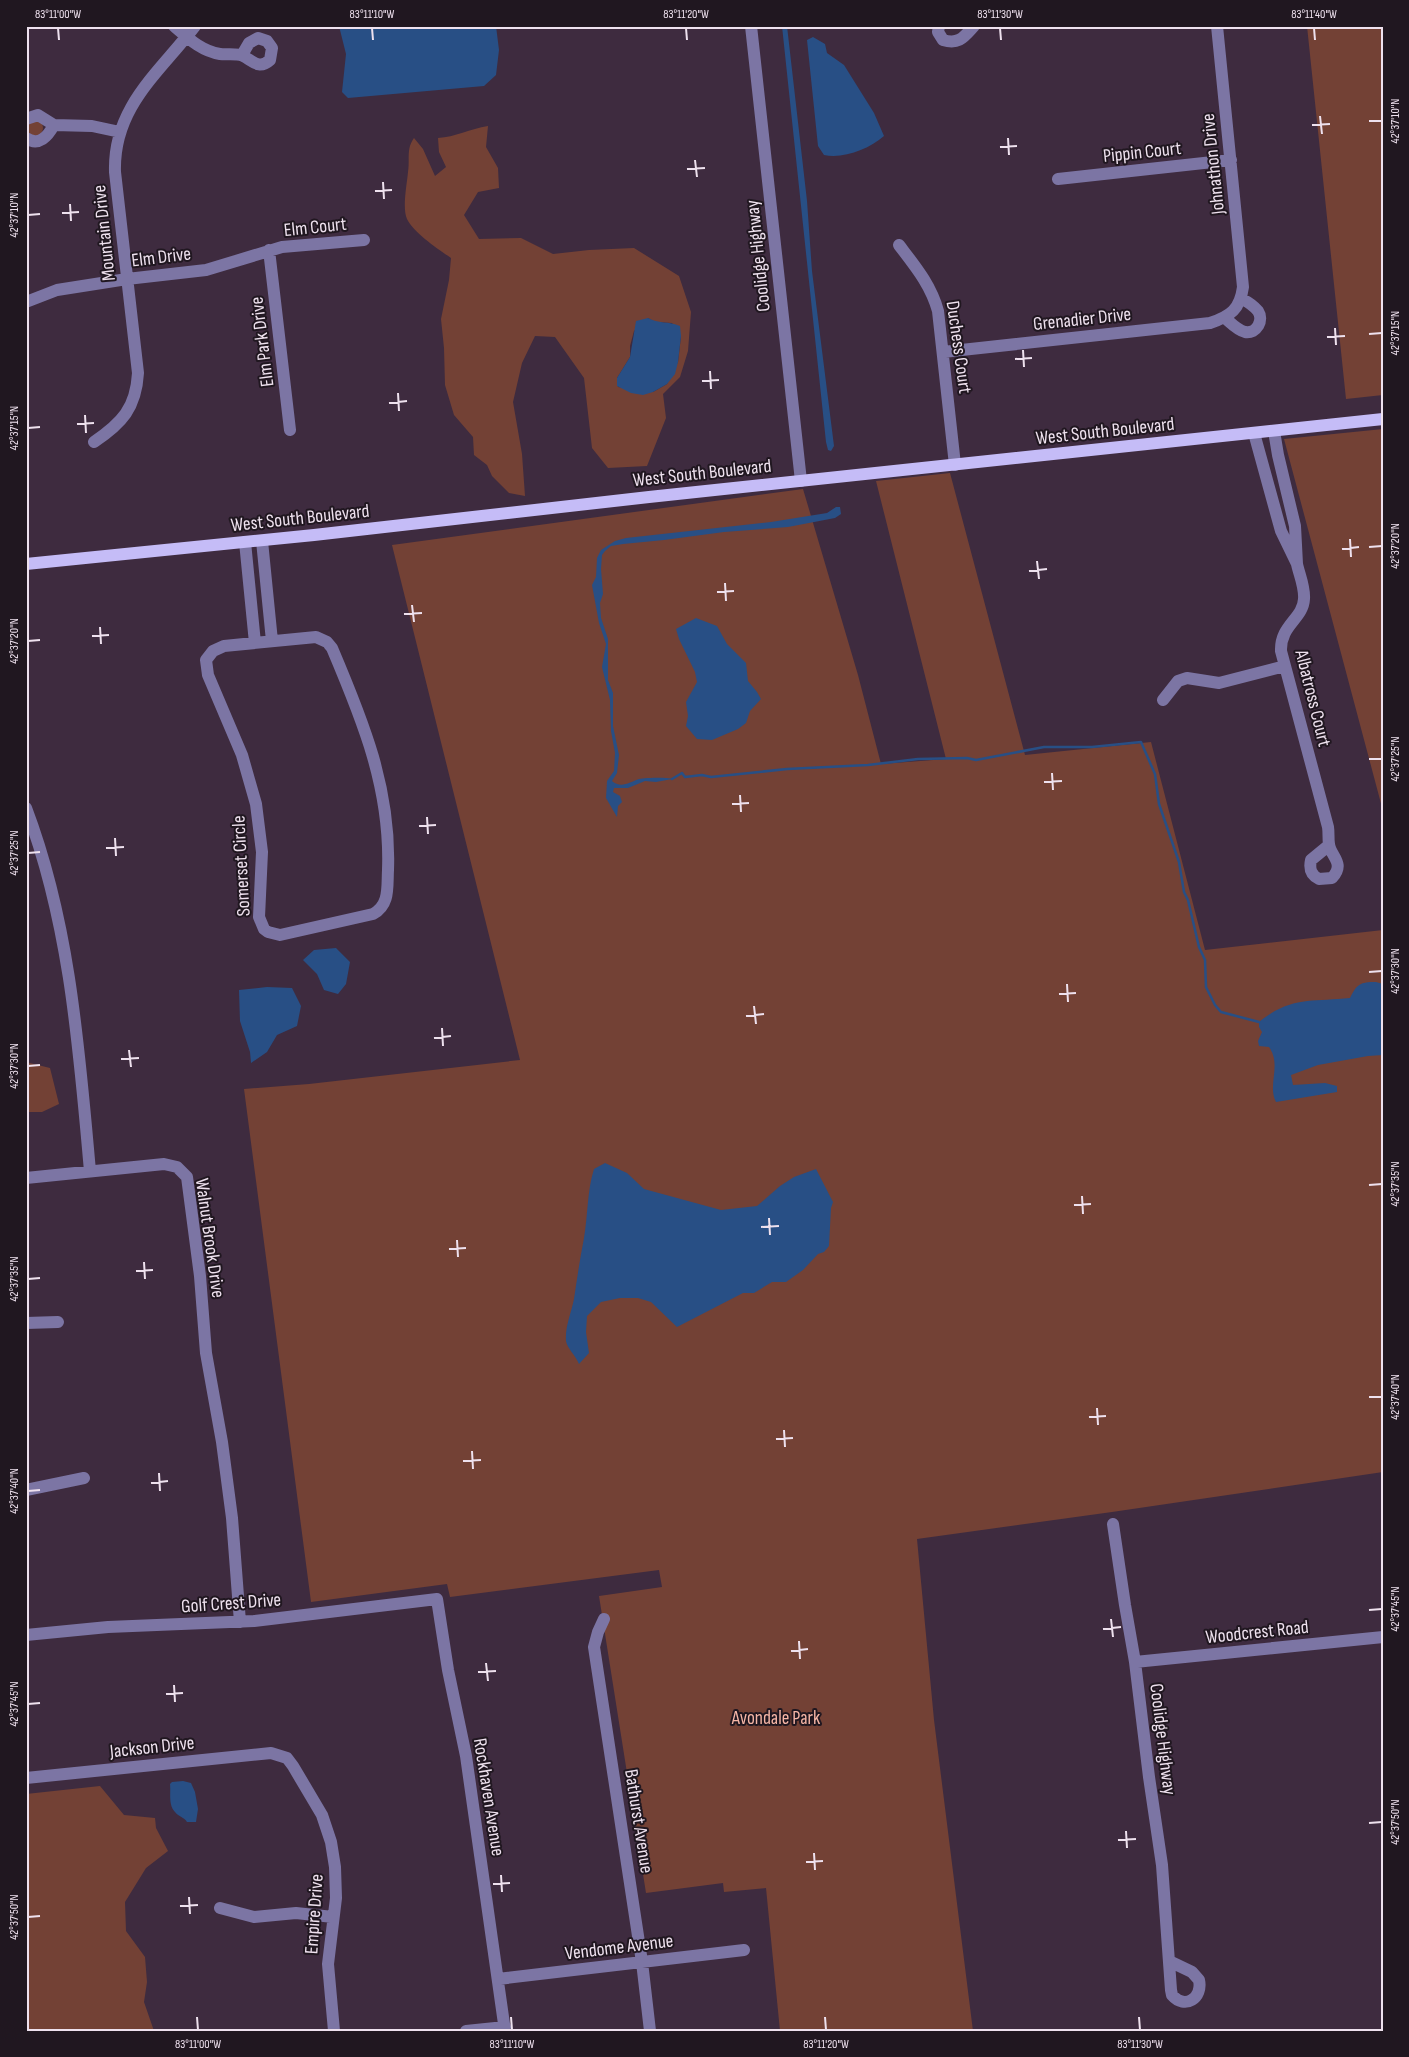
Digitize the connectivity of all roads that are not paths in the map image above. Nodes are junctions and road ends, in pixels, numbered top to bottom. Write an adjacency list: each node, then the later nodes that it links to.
1 (174, 26): 7 (street)
2 (195, 26): 7 (street, Mountain Drive)
3 (751, 26): 29 (street, Coolidge Highway)
4 (939, 26): 5 (street)
5 (974, 26)
6 (1217, 26): 13 (street, Johnathon Drive)
7 (187, 37): 8 (street); 11 (street, Mountain Drive)
8 (242, 55)
9 (26, 119): 10 (street)
10 (54, 126): 11 (street); 12 (street)
11 (120, 132): 18 (street, Mountain Drive)
12 (26, 138)
13 (1231, 160): 14 (street, Pippin Court); 20 (street, Johnathon Drive)
14 (1058, 179)
15 (364, 240): 17 (street, Elm Court)
16 (899, 245): 22 (street, Duchess Court)
17 (269, 250): 18 (street, Elm Drive); 24 (street, Elm Park Drive)
18 (127, 279): 19 (street, Elm Drive); 27 (street, Mountain Drive)
19 (26, 302)
20 (1239, 304): 21 (street, Grenadier Drive); 21 (street)
21 (1225, 318): 22 (street, Grenadier Drive)
22 (943, 352): 28 (street, Duchess Court)
23 (1383, 419): 25 (main road, West South Boulevard)
24 (290, 430)
25 (1274, 431): 26 (main road, West South Boulevard); 33 (street, Albatross Court)
26 (1254, 433): 28 (main road, West South Boulevard); 33 (street, Albatross Court)
27 (94, 442)
28 (955, 465): 29 (main road, West South Boulevard)
29 (801, 481): 30 (main road, West South Boulevard)
30 (262, 541): 31 (main road, West South Boulevard); 34 (street)
31 (245, 542): 32 (main road, West South Boulevard); 35 (street)
32 (26, 564)
33 (1297, 564): 36 (street, Albatross Court)
34 (272, 641): 35 (street, Somerset Circle); 35 (street, Somerset Circle)
35 (255, 643)
36 (1285, 666): 37 (street); 39 (street, Albatross Court)
37 (1163, 700)
38 (26, 808): 40 (street)
39 (1328, 846)
40 (90, 1171): 41 (street, Walnut Brook Drive); 49 (street, Walnut Brook Drive)
41 (26, 1178)
42 (58, 1322): 43 (street)
43 (26, 1323)
44 (84, 1478): 45 (street)
45 (26, 1490)
46 (1113, 1524): 52 (street, Coolidge Highway)
47 (437, 1599): 49 (street, Golf Crest Drive); 60 (street, Rockhaven Avenue)
48 (604, 1619): 59 (street, Bathurst Avenue)
49 (240, 1622): 50 (street, Golf Crest Drive)
50 (26, 1635)
51 (1383, 1637): 52 (street, Woodcrest Road)
52 (1135, 1662): 58 (street, Coolidge Highway)
53 (282, 1754): 54 (street, Jackson Drive); 56 (street, Empire Drive)
54 (26, 1778)
55 (220, 1908): 56 (street)
56 (334, 1916): 62 (street, Empire Drive)
57 (744, 1950): 59 (street, Vendome Avenue)
58 (1169, 1960)
59 (642, 1962): 60 (street, Vendome Avenue); 64 (street, Bathurst Avenue)
60 (498, 1979): 61 (street, Rockhaven Avenue)
61 (505, 2029): 63 (street)
62 (334, 2031)
63 (466, 2031)
64 (650, 2031)

